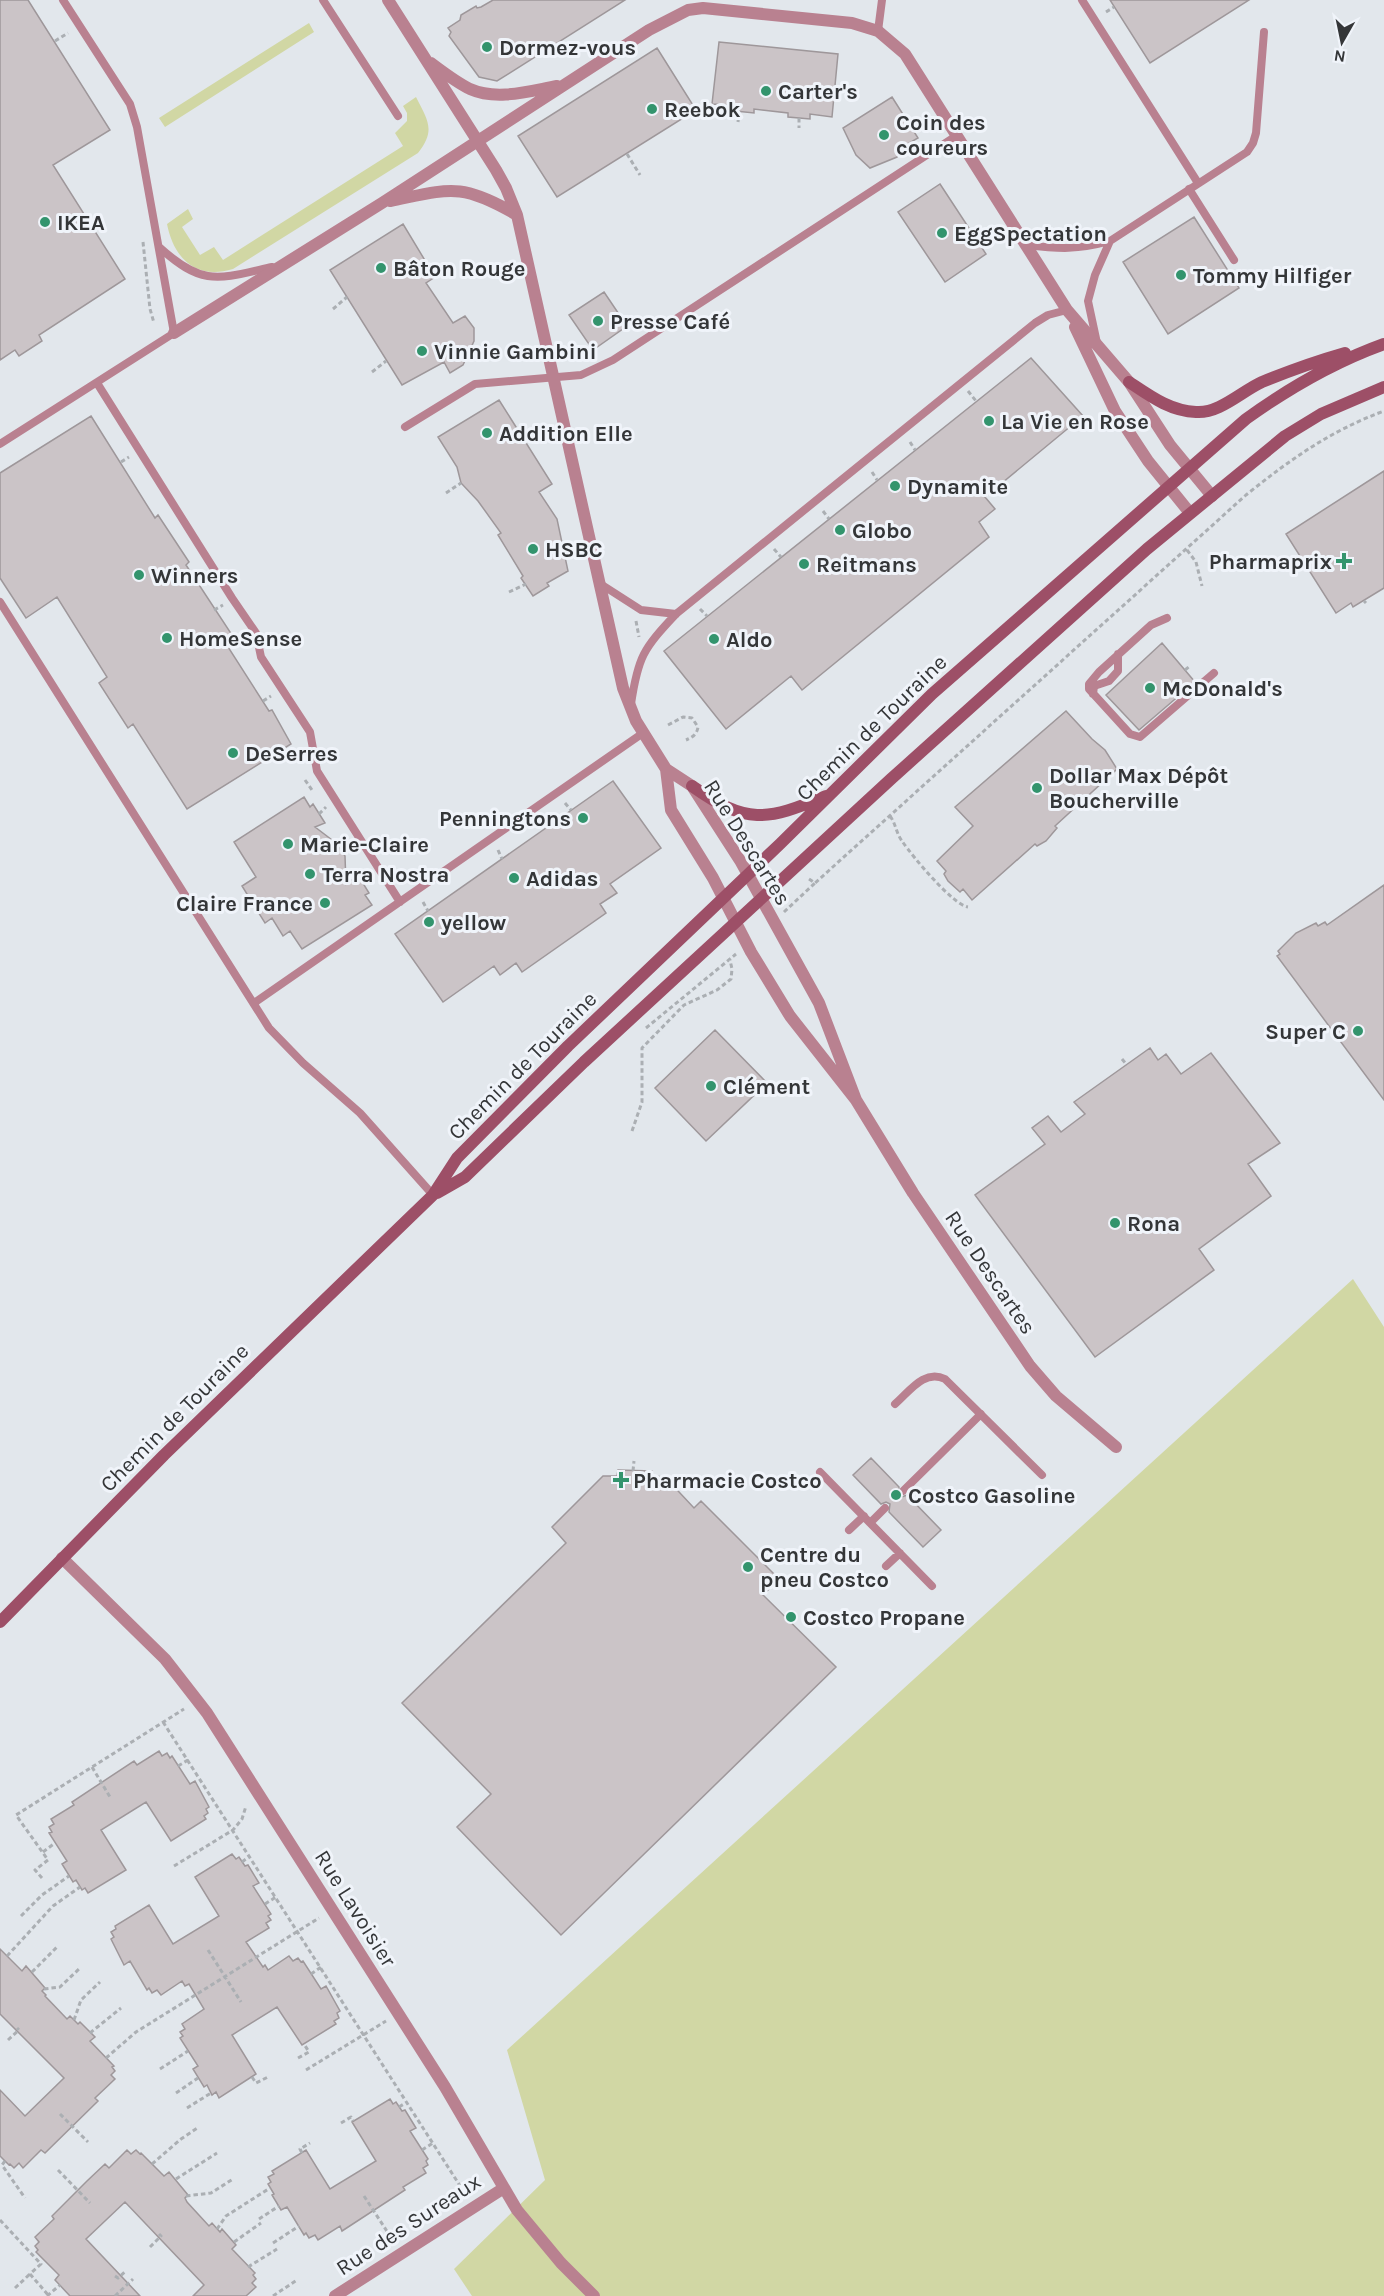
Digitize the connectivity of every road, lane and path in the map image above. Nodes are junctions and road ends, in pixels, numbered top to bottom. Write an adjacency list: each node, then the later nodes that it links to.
1 (63, 0): 25 (lane)
2 (323, 0): 11 (lane)
3 (388, 0): 8 (street)
4 (882, 0): 6 (lane)
5 (1082, 0): 19 (lane)
6 (878, 31): 9 (street); 15 (street)
7 (1264, 32): 19 (lane)
8 (425, 59): 9 (street); 16 (street)
9 (563, 85): 16 (street)
10 (739, 111): 13 (path)
11 (398, 116)
12 (799, 118): 14 (path)
13 (738, 122)
14 (799, 128)
15 (956, 136): 24 (street); 36 (lane)
16 (477, 140): 21 (street); 22 (street)
17 (627, 154): 18 (path)
18 (639, 175)
19 (1198, 183): 20 (lane)
20 (1189, 189): 23 (lane); 26 (lane)
21 (382, 203): 22 (street); 27 (street)
22 (517, 214): 36 (street)
23 (1110, 240): 24 (lane); 33 (lane)
24 (1026, 245): 30 (street)
25 (159, 247): 27 (lane); 31 (lane)
26 (1234, 260)
27 (280, 266): 31 (street)
28 (347, 297): 29 (path)
29 (333, 309)
30 (1067, 310): 33 (street); 45 (street); 58 (lane)
31 (174, 333): 38 (lane)
32 (1384, 343): 37 (street); 43 (street, Chemin de Touraine)
33 (1098, 348): 37 (street)
34 (386, 361): 35 (path)
35 (372, 372)
36 (552, 378): 41 (lane); 52 (street)
37 (1129, 382): 43 (street)
38 (98, 383): 42 (lane); 85 (lane)
39 (1384, 387): 47 (street, Chemin de Touraine)
40 (1384, 411): 49 (path)
41 (405, 427)
42 (0, 444)
43 (1188, 469): 45 (street, Chemin de Touraine); 47 (street)
44 (461, 483): 46 (path)
45 (1167, 487): 48 (street); 72 (street, Chemin de Touraine)
46 (446, 493)
47 (1212, 496): 48 (street, Chemin de Touraine)
48 (1190, 513): 84 (street, Chemin de Touraine)
49 (1186, 550): 51 (path); 54 (path)
50 (1162, 556): 51 (path)
51 (1170, 564): 75 (path)
52 (599, 583): 58 (lane); 66 (street)
53 (526, 584): 55 (path)
54 (1202, 586)
55 (509, 592)
56 (0, 602): 91 (lane)
57 (635, 614): 60 (path)
58 (676, 614): 66 (lane)
59 (1167, 618): 61 (lane)
60 (639, 637)
61 (1118, 654): 65 (lane); 65 (lane)
62 (1190, 666): 63 (path)
63 (1185, 670)
64 (1214, 673): 65 (lane)
65 (1093, 694)
66 (630, 707): 68 (street)
67 (668, 725): 69 (path)
68 (643, 734): 70 (street); 85 (lane)
69 (686, 740)
70 (666, 769): 71 (street, Rue Descartes); 83 (street, Rue Descartes)
71 (692, 786): 72 (street); 78 (street, Rue Descartes)
72 (832, 793): 78 (street, Chemin de Touraine)
73 (324, 808): 74 (path)
74 (319, 814)
75 (890, 816): 81 (path); 86 (path)
76 (346, 843): 77 (path)
77 (340, 848)
78 (748, 875): 83 (street, Chemin de Touraine); 84 (street, Rue Descartes)
79 (369, 879): 82 (path)
80 (809, 879): 81 (path)
81 (815, 883): 87 (path)
82 (363, 884)
83 (724, 898): 88 (street, Rue Descartes); 97 (street, Chemin de Touraine)
84 (761, 900): 87 (street, Rue Descartes); 88 (street, Chemin de Touraine)
85 (400, 902): 91 (lane)
86 (968, 907)
87 (773, 921): 95 (street, Rue Descartes)
88 (736, 923): 89 (street, Rue Descartes); 97 (street, Chemin de Touraine)
89 (747, 945): 90 (path); 95 (street, Rue Descartes)
90 (730, 960): 92 (path); 96 (path)
91 (254, 1003): 97 (lane)
92 (641, 1032)
93 (1122, 1059): 94 (path)
94 (1127, 1065)
95 (856, 1100): 100 (street, Rue Descartes)
96 (632, 1131)
97 (433, 1195): 111 (street, Chemin de Touraine)
98 (895, 1404): 99 (lane)
99 (981, 1414): 104 (lane); 105 (lane)
100 (1116, 1447)
101 (634, 1461): 102 (path)
102 (633, 1471)
103 (820, 1472): 107 (lane)
104 (1042, 1476)
105 (903, 1491)
106 (885, 1508): 108 (lane)
107 (864, 1516): 108 (lane); 109 (lane)
108 (870, 1523): 110 (lane)
109 (849, 1530)
110 (900, 1553): 112 (lane); 113 (lane)
111 (62, 1558): 114 (street, Chemin de Touraine); 196 (street, Rue Lavoisier)
112 (886, 1566)
113 (932, 1586)
114 (0, 1622)
115 (184, 1709): 116 (path)
116 (163, 1722): 117 (path); 119 (path)
117 (188, 1760): 118 (path); 120 (path)
118 (178, 1766)
119 (92, 1767): 122 (path); 128 (path)
120 (204, 1785): 121 (path); 123 (path)
121 (200, 1788)
122 (110, 1797)
123 (215, 1803): 125 (path); 126 (path)
124 (246, 1806): 126 (path)
125 (209, 1807)
126 (233, 1830): 129 (path); 131 (path)
127 (56, 1843): 128 (path)
128 (43, 1852): 134 (path)
129 (250, 1857): 130 (path); 132 (path)
130 (242, 1862)
131 (174, 1866)
132 (261, 1873): 135 (path); 137 (path)
133 (69, 1876): 139 (path)
134 (42, 1878)
135 (255, 1878)
136 (80, 1887): 144 (path)
137 (276, 1897): 138 (path); 141 (path)
138 (265, 1904)
139 (21, 1916)
140 (319, 1918): 141 (path)
141 (298, 1931): 145 (path); 149 (path)
142 (57, 1947): 147 (path)
143 (208, 1950): 149 (path)
144 (7, 1956)
145 (321, 1967): 148 (path); 152 (path)
146 (79, 1969): 151 (path)
147 (32, 1972)
148 (311, 1974)
149 (225, 1977): 154 (path); 166 (path)
150 (100, 1982): 158 (path)
151 (44, 1989)
152 (335, 1990): 153 (path); 155 (path)
153 (331, 1993)
154 (241, 2002)
155 (346, 2007): 157 (path); 162 (path)
156 (121, 2008): 161 (path)
157 (340, 2011)
158 (74, 2020)
159 (385, 2022): 162 (path)
160 (17, 2028): 163 (path)
161 (90, 2032)
162 (364, 2035): 169 (path); 175 (path)
163 (8, 2040)
164 (304, 2044): 167 (path)
165 (188, 2051): 168 (path)
166 (106, 2058)
167 (298, 2058)
168 (160, 2069)
169 (306, 2070)
170 (252, 2077): 171 (path)
171 (268, 2077)
172 (198, 2078): 173 (path)
173 (176, 2092)
174 (211, 2092): 177 (path)
175 (407, 2102): 176 (path); 179 (path)
176 (399, 2107)
177 (186, 2108)
178 (60, 2114): 184 (path)
179 (418, 2120): 182 (path); 186 (path)
180 (353, 2121): 181 (path)
181 (341, 2123)
182 (413, 2123)
183 (199, 2127): 191 (path)
184 (88, 2142)
185 (310, 2142): 189 (path)
186 (433, 2143): 187 (path); 197 (path)
187 (422, 2150)
188 (217, 2153): 193 (path)
189 (302, 2153)
190 (5, 2161): 200 (path)
191 (152, 2164)
192 (58, 2170): 201 (path)
193 (176, 2179)
194 (233, 2179): 198 (path)
195 (270, 2188): 205 (path)
196 (504, 2188): 223 (street, Rue des Sureaux); 224 (street, Rue Lavoisier)
197 (464, 2192)
198 (186, 2196)
199 (364, 2196): 207 (path)
200 (25, 2198)
201 (90, 2203)
202 (279, 2206): 208 (path)
203 (0, 2220): 214 (path)
204 (299, 2226): 209 (path)
205 (217, 2229)
206 (159, 2234): 210 (path)
207 (392, 2239)
208 (234, 2242)
209 (273, 2243)
210 (150, 2247)
211 (277, 2249): 212 (path)
212 (249, 2267)
213 (126, 2271): 215 (path)
214 (30, 2274): 219 (path); 220 (path)
215 (115, 2276)
216 (133, 2279): 221 (path)
217 (297, 2280): 222 (path)
218 (60, 2285): 220 (path)
219 (15, 2288)
220 (48, 2296)
221 (115, 2296)
222 (273, 2296)
223 (335, 2296)
224 (594, 2296)

